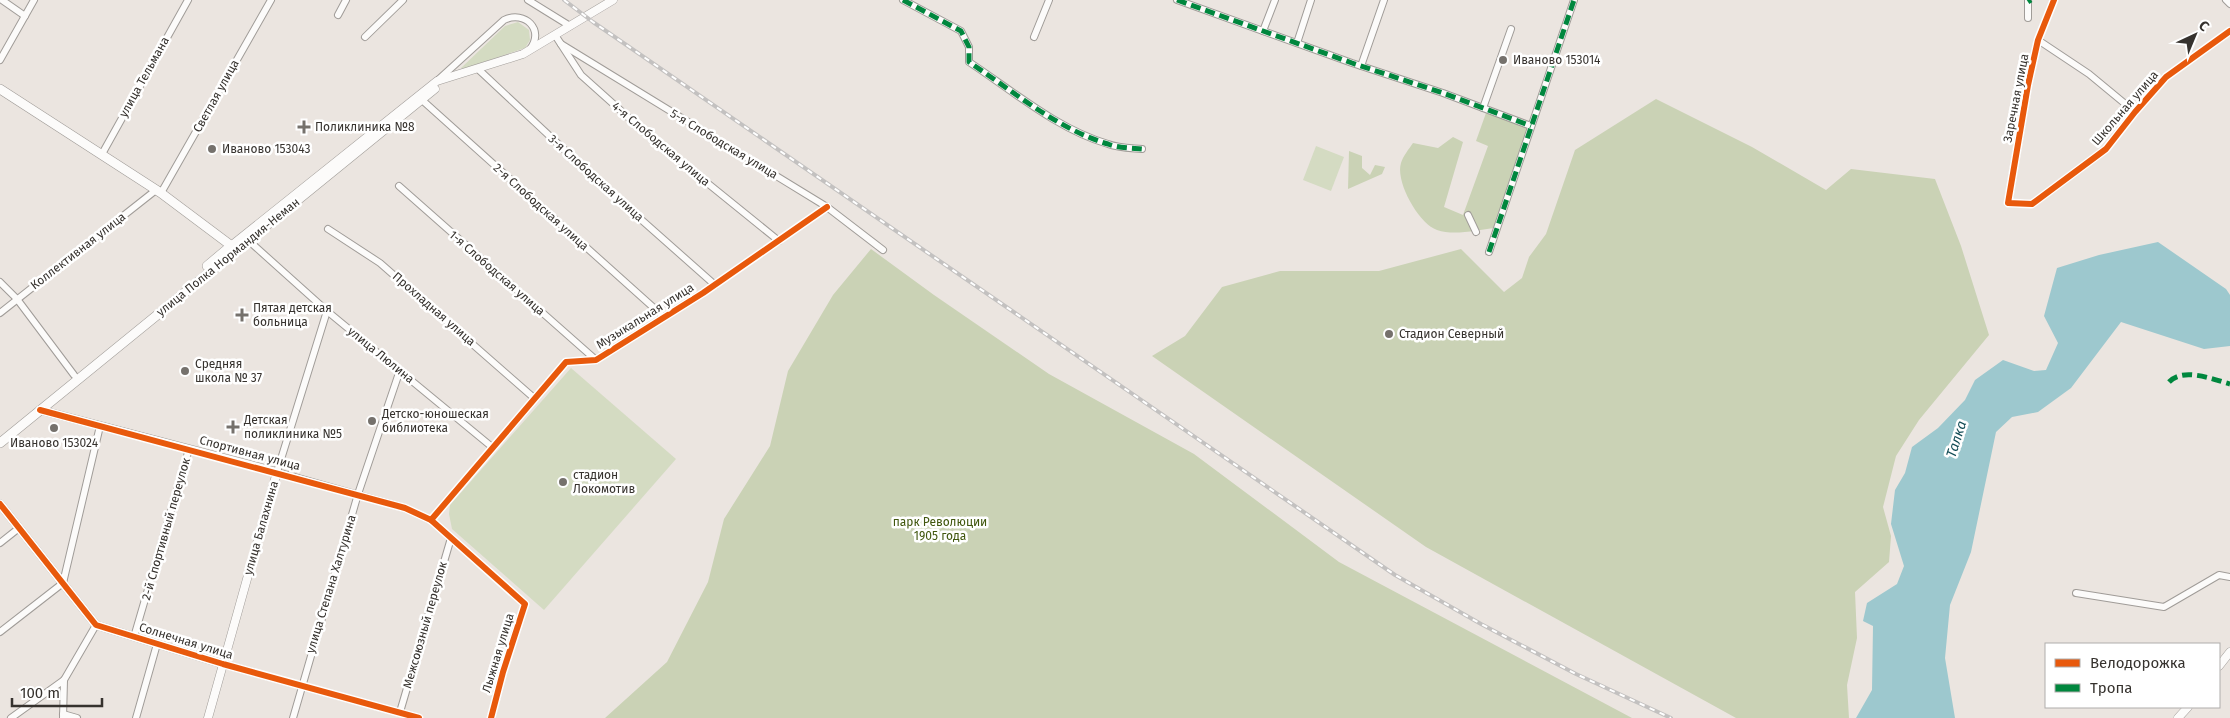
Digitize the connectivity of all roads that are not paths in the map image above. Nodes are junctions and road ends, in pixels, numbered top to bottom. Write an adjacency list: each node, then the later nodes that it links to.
1 (2, 0): 22 (street)
2 (34, 0): 22 (street)
3 (188, 0): 46 (street, улица Тельмана)
4 (271, 0): 48 (street, Светлая улица)
5 (346, 0): 21 (street)
6 (403, 0): 29 (street)
7 (528, 0): 24 (street)
8 (613, 0): 24 (street, улица Полка Нормандия-Неман)
9 (903, 0): 45 (street)
10 (1049, 0): 30 (street)
11 (1177, 0): 26 (street)
12 (1275, 0): 26 (street)
13 (1311, 0): 32 (street)
14 (1384, 0): 36 (street)
15 (1564, 0): 19 (street)
16 (2054, 0): 31 (street, Заречная улица)
17 (2226, 0): 20 (street)
18 (2029, 1): 23 (street)
19 (1574, 2): 44 (street)
20 (2230, 4)
21 (338, 15)
22 (25, 16): 35 (street)
23 (2028, 18)
24 (570, 26): 28 (street, улица Полка Нормандия-Неман)
25 (1511, 28): 42 (street)
26 (1263, 31): 32 (street)
27 (2230, 31): 43 (street, Школьная улица)
28 (556, 35): 33 (street, 4-я Слободская улица); 34 (street, улица Полка Нормандия-Неман)
29 (365, 37)
30 (1034, 37)
31 (2038, 40): 43 (street); 49 (street, Заречная улица)
32 (1297, 43): 36 (street)
33 (561, 44): 50 (street, 5-я Слободская улица); 57 (street, 4-я Слободская улица)
34 (530, 50): 37 (street, улица Полка Нормандия-Неман); 39 (street)
35 (0, 60)
36 (1361, 66): 42 (street)
37 (478, 69): 38 (street, улица Полка Нормандия-Неман); 63 (street, 3-я Слободская улица)
38 (458, 74): 39 (street, улица Полка Нормандия-Неман); 41 (street, улица Полка Нормандия-Неман)
39 (437, 81): 41 (street, улица Полка Нормандия-Неман)
40 (0, 89): 46 (main road)
41 (420, 98): 56 (street, улица Полка Нормандия-Неман); 58 (street, улица Полка Нормандия-Неман); 67 (street, 2-я Слободская улица)
42 (1483, 108): 44 (street)
43 (2135, 112): 49 (street, Школьная улица)
44 (1531, 126): 60 (street)
45 (1142, 149)
46 (102, 154): 48 (main road)
47 (399, 186): 68 (street, 1-я Слободская улица)
48 (159, 192): 51 (main road); 64 (street, Коллективная улица)
49 (2008, 203)
50 (827, 207): 57 (street, Музыкальная улица); 59 (street, 5-я Слободская улица)
51 (192, 215): 55 (main road); 58 (main road)
52 (1468, 215): 54 (street)
53 (328, 229): 71 (street, Прохладная улица)
54 (1476, 232)
55 (216, 233): 58 (main road); 61 (main road)
56 (249, 241): 58 (street, улица Полка Нормандия-Неман); 65 (street, улица Люлина)
57 (779, 241): 63 (street, Музыкальная улица)
58 (237, 246): 61 (main road, улица Полка Нормандия-Неман); 72 (main road, улица Полка Нормандия-Неман)
59 (883, 250)
60 (1489, 252)
61 (212, 262): 70 (main road, улица Полка Нормандия-Неман)
62 (0, 282): 64 (street)
63 (716, 285): 67 (street, Музыкальная улица)
64 (16, 299): 66 (street, Коллективная улица); 70 (street)
65 (327, 310): 69 (street, улица Люлина); 78 (street, улица Балахнина)
66 (0, 313)
67 (664, 318): 68 (street, Музыкальная улица)
68 (596, 360): 71 (street, Музыкальная улица)
69 (400, 370): 76 (street, улица Люлина); 79 (street, улица Степана Халтурина)
70 (74, 375): 72 (main road, улица Полка Нормандия-Неман)
71 (534, 398): 76 (street, Музыкальная улица)
72 (38, 408): 73 (street, Спортивная улица); 74 (main road, улица Полка Нормандия-Неман); 75 (main road, улица Полка Нормандия-Неман)
73 (100, 426): 77 (street, Спортивная улица); 86 (street)
74 (0, 435)
75 (0, 443)
76 (492, 447): 81 (street, Музыкальная улица)
77 (189, 449): 78 (street, Спортивная улица); 90 (street, 2-й Спортивный переулок)
78 (277, 472): 79 (street, Спортивная улица); 93 (street, улица Балахнина)
79 (358, 494): 81 (street, Спортивная улица); 96 (street, улица Степана Халтурина)
80 (0, 504): 82 (street)
81 (431, 520): 83 (street, Спортивная улица)
82 (19, 528): 84 (street); 86 (street)
83 (451, 538): 98 (street, Межсоюзный переулок); 106 (street, Лыжная улица)
84 (0, 543)
85 (2230, 578): 87 (street)
86 (63, 583): 88 (street); 89 (street)
87 (2076, 593)
88 (96, 625): 90 (street, Солнечная улица); 95 (street)
89 (0, 632)
90 (134, 637): 91 (street, Солнечная улица)
91 (157, 644): 93 (street, Солнечная улица); 102 (street)
92 (2230, 652): 94 (street)
93 (223, 664): 96 (street, Солнечная улица); 103 (street, улица Балахнина)
94 (2220, 665)
95 (64, 680): 99 (street); 100 (street)
96 (301, 685): 98 (street, Солнечная улица); 104 (street, улица Степана Халтурина)
97 (2187, 708): 107 (street)
98 (400, 712): 105 (street, Солнечная улица)
99 (63, 716): 101 (street)
100 (11, 718)
101 (77, 718)
102 (136, 718)
103 (208, 718)
104 (293, 718)
105 (419, 718)
106 (491, 718)
107 (2178, 718)

